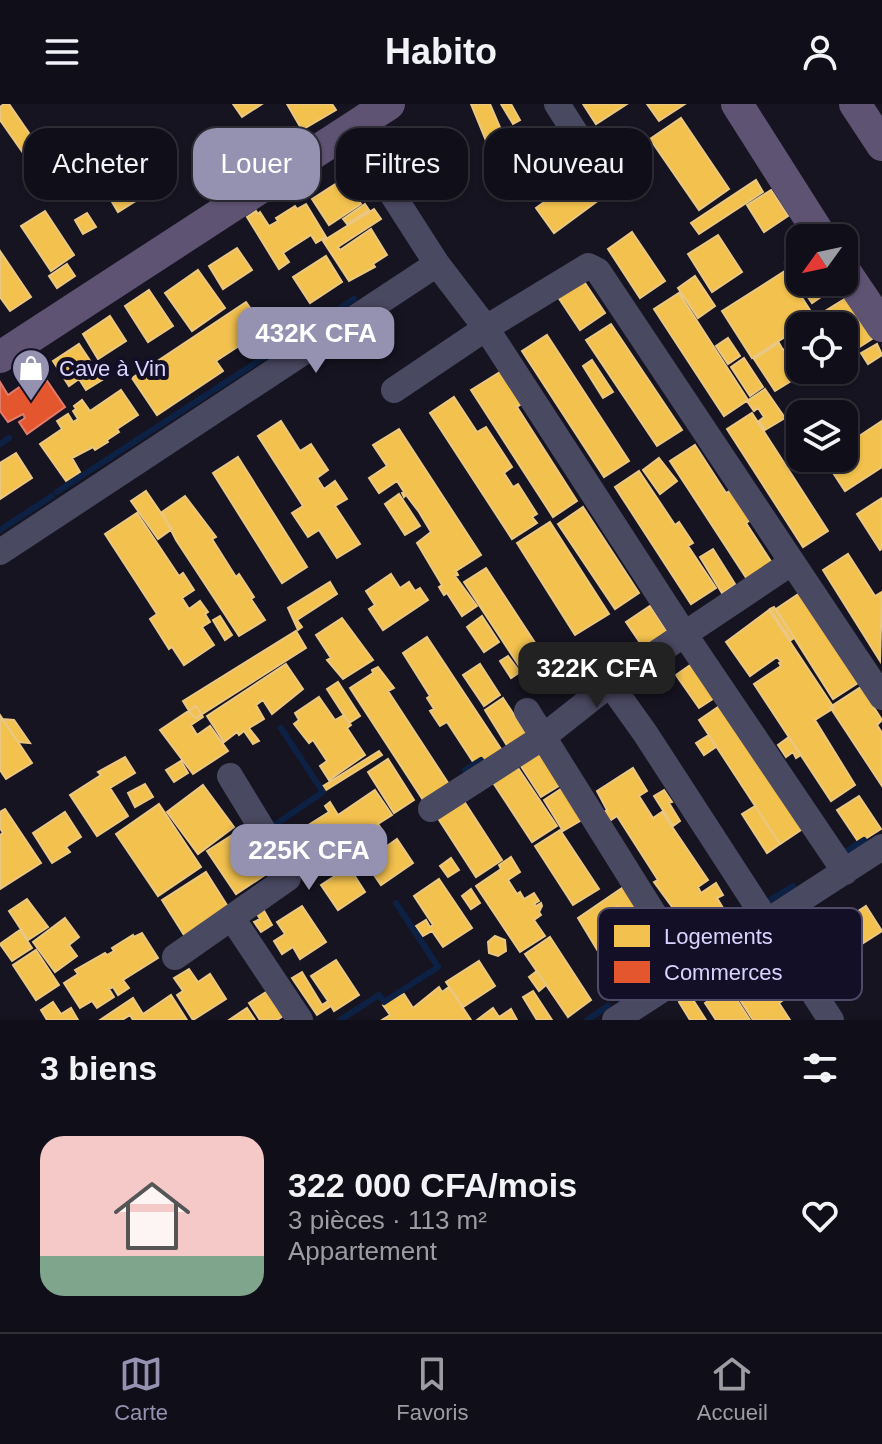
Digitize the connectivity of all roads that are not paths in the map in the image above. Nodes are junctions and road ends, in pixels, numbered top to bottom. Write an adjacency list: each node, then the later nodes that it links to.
1 (557, 104): 5 (street)
2 (737, 104): 7 (main road)
3 (855, 104): 6 (main road)
4 (366, 114): 8 (street); 12 (main road)
5 (572, 128)
6 (882, 145)
7 (813, 224)
8 (437, 264): 11 (street); 14 (street)
9 (858, 291): 10 (main road)
10 (882, 326)
11 (486, 328): 13 (street); 15 (street); 16 (street)
12 (0, 357)
13 (394, 390)
14 (0, 552)
15 (791, 563): 16 (street); 18 (street)
16 (685, 635): 17 (street); 24 (street)
17 (610, 684): 20 (street); 26 (street)
18 (882, 697)
19 (527, 711): 20 (street)
20 (543, 737): 22 (street); 25 (street)
21 (230, 776): 28 (street)
22 (431, 809)
23 (882, 847): 24 (street)
24 (845, 872): 27 (street)
25 (650, 908)
26 (758, 908)
27 (791, 908)
28 (232, 918): 29 (street); 32 (street)
29 (175, 957)
30 (646, 1000): 33 (street)
31 (818, 1000): 34 (street)
32 (300, 1020)
33 (615, 1020)
34 (831, 1020)

